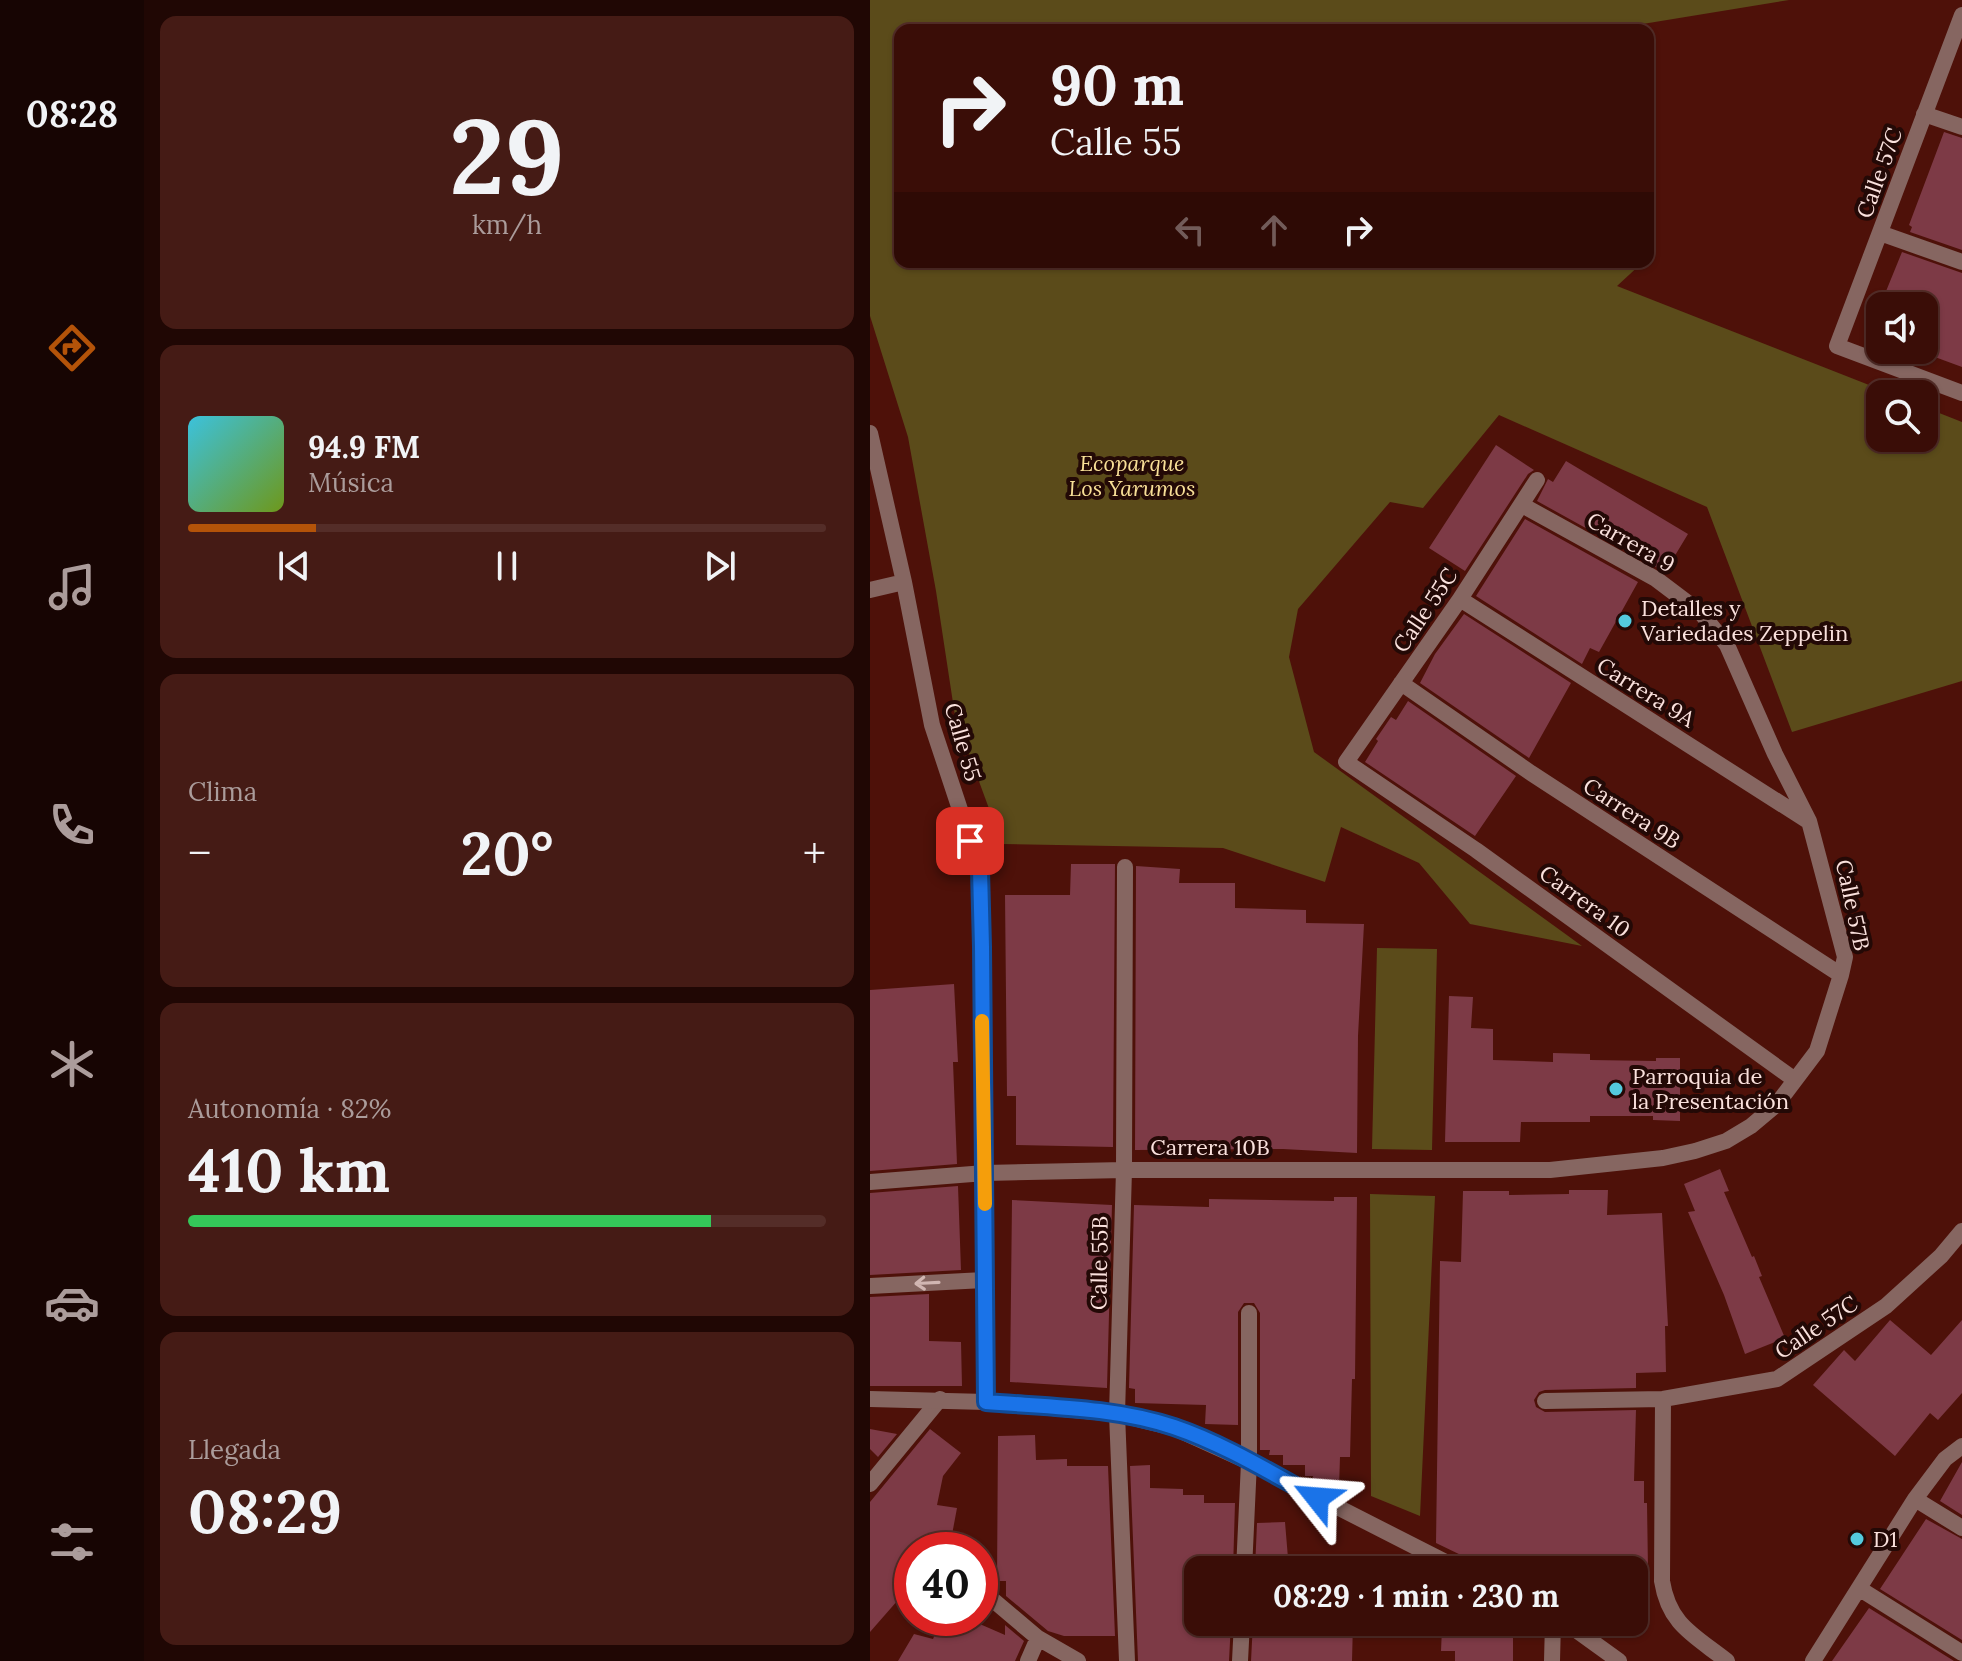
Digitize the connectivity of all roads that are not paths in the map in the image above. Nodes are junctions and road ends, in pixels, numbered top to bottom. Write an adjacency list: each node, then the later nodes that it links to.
1 (1962, 15): 2 (street, Calle 57C)
2 (1924, 114): 3 (street); 4 (street, Calle 57C)
3 (1962, 127)
4 (1880, 233): 5 (street); 6 (street, Calle 57C)
5 (1962, 262)
6 (1962, 393)
7 (871, 444): 10 (street, Calle 55)
8 (1537, 480): 9 (street, Calle 55C)
9 (1522, 505): 12 (street, Calle 55C); 14 (street, Carrera 9)
10 (904, 582): 11 (street); 22 (street, Calle 55)
11 (870, 590)
12 (1460, 599): 13 (street, Calle 55C); 16 (street, Carrera 9A)
13 (1401, 683): 15 (street, Calle 55C); 18 (street, Carrera 9B)
14 (1775, 754): 16 (street, Calle 57B)
15 (1346, 762): 19 (street, Carrera 10)
16 (1809, 821): 18 (street, Calle 57B)
17 (1125, 867): 20 (street, Calle 55B)
18 (1841, 975): 19 (street, Calle 57B)
19 (1795, 1080): 21 (street, Calle 57B)
20 (1124, 1170): 21 (street, Carrera 10B); 22 (street, Carrera 10B); 33 (street, Calle 55B)
21 (1550, 1170)
22 (985, 1173): 23 (street, Carrera 10B); 25 (street, Calle 55)
23 (870, 1182)
24 (1962, 1231): 30 (street, Calle 57C)
25 (984, 1280): 26 (street, one-way to 26); 32 (street, Calle 55)
26 (870, 1286)
27 (1249, 1313): 35 (street)
28 (870, 1399): 29 (street)
29 (940, 1399): 32 (street); 36 (street)
30 (1663, 1399): 31 (street, Calle 57C); 54 (street)
31 (1545, 1401)
32 (986, 1402): 33 (street)
33 (1117, 1414): 35 (street); 50 (street, Calle 55B)
34 (1962, 1446): 37 (street)
35 (1249, 1462): 39 (street); 40 (street)
36 (870, 1484)
37 (1915, 1499): 38 (street); 41 (street)
38 (1962, 1528)
39 (1245, 1556)
40 (1434, 1556)
41 (1860, 1589): 47 (street); 55 (street)
42 (998, 1604): 46 (street)
43 (1241, 1636): 51 (street)
44 (1553, 1636): 52 (street)
45 (1584, 1636): 53 (street)
46 (1038, 1638): 48 (street); 49 (street)
47 (1962, 1653)
48 (1028, 1661)
49 (1078, 1661)
50 (1127, 1661)
51 (1240, 1661)
52 (1552, 1661)
53 (1619, 1661)
54 (1727, 1661)
55 (1813, 1661)

